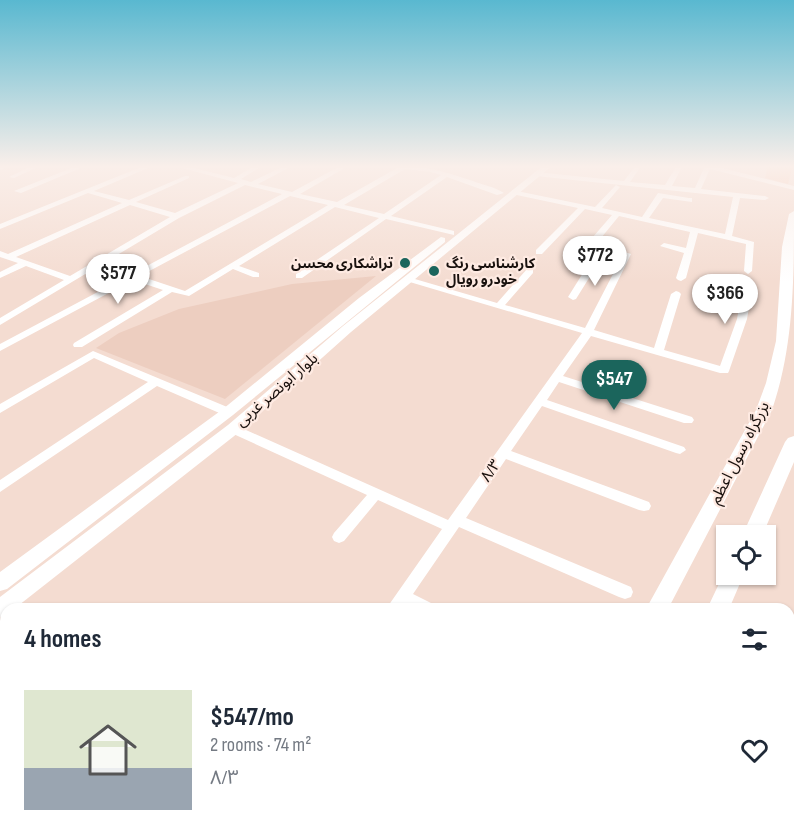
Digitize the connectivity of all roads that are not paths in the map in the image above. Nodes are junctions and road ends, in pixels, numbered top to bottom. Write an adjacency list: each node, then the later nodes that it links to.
1 (55, 204): 22 (street)
2 (126, 204): 31 (street)
3 (133, 204): 19 (street)
4 (200, 204): 19 (street)
5 (272, 204): 40 (street)
6 (332, 204): 14 (street)
7 (404, 204): 20 (street)
8 (491, 204): 24 (main road, بلوار ابونصر غربی)
9 (493, 204): 43 (main road, بلوار ابونصر غربی)
10 (568, 204): 15 (street)
11 (601, 204): 16 (street)
12 (655, 204): 21 (street)
13 (735, 204): 25 (street)
14 (336, 205): 20 (street); 33 (street)
15 (583, 207): 16 (street); 29 (street)
16 (597, 209): 17 (street)
17 (617, 214): 21 (street); 27 (street)
18 (794, 214): 77 (highway, بزرگراه رسول اعظم)
19 (176, 216): 41 (street)
20 (385, 217): 24 (street); 39 (street)
21 (644, 219): 23 (street)
22 (0, 227)
23 (695, 230): 25 (street); 28 (street)
24 (451, 233): 54 (main road, بلوار ابونصر غربی)
25 (728, 237): 35 (street)
26 (664, 246): 28 (street)
27 (589, 247)
28 (689, 251): 42 (street)
29 (539, 252)
30 (627, 254): 36 (street, ۸/۳)
31 (4, 256): 32 (street)
32 (25, 263): 37 (street); 41 (street)
33 (232, 266): 38 (street); 45 (street)
34 (530, 271): 48 (street)
35 (748, 271)
36 (618, 272): 47 (street); 50 (street, ۸/۳)
37 (0, 274)
38 (256, 275)
39 (299, 276)
40 (133, 277): 45 (street); 52 (street)
41 (70, 279): 49 (street)
42 (681, 279)
43 (408, 280): 48 (street); 55 (main road, بلوار ابونصر غربی)
44 (748, 285): 53 (street)
45 (171, 289): 51 (street)
46 (676, 294): 53 (street)
47 (573, 297)
48 (499, 306): 50 (street)
49 (0, 322)
50 (588, 332): 53 (street); 56 (street, ۸/۳)
51 (78, 345)
52 (0, 348)
53 (658, 352)
54 (279, 370): 55 (main road); 60 (main road, بلوار ابونصر غربی)
55 (295, 376): 62 (main road, بلوار ابونصر غربی)
56 (556, 377): 58 (street, ۸/۳); 61 (street)
57 (156, 381): 59 (street); 60 (street); 66 (street)
58 (539, 401): 64 (street); 65 (street, ۸/۳)
59 (0, 409)
60 (228, 412): 72 (main road, بلوار ابونصر غربی)
61 (688, 420)
62 (233, 429): 67 (street); 76 (main road, بلوار ابونصر غربی)
63 (794, 442): 70 (highway)
64 (680, 450)
65 (503, 453): 68 (street); 69 (street, ۸/۳)
66 (0, 487)
67 (376, 494): 69 (street); 71 (street)
68 (644, 506)
69 (454, 524): 74 (street); 75 (street, ۸/۳)
70 (757, 525)
71 (339, 537)
72 (0, 583)
73 (729, 585): 78 (highway)
74 (625, 591)
75 (398, 602)
76 (7, 603)
77 (660, 603)
78 (721, 603)

